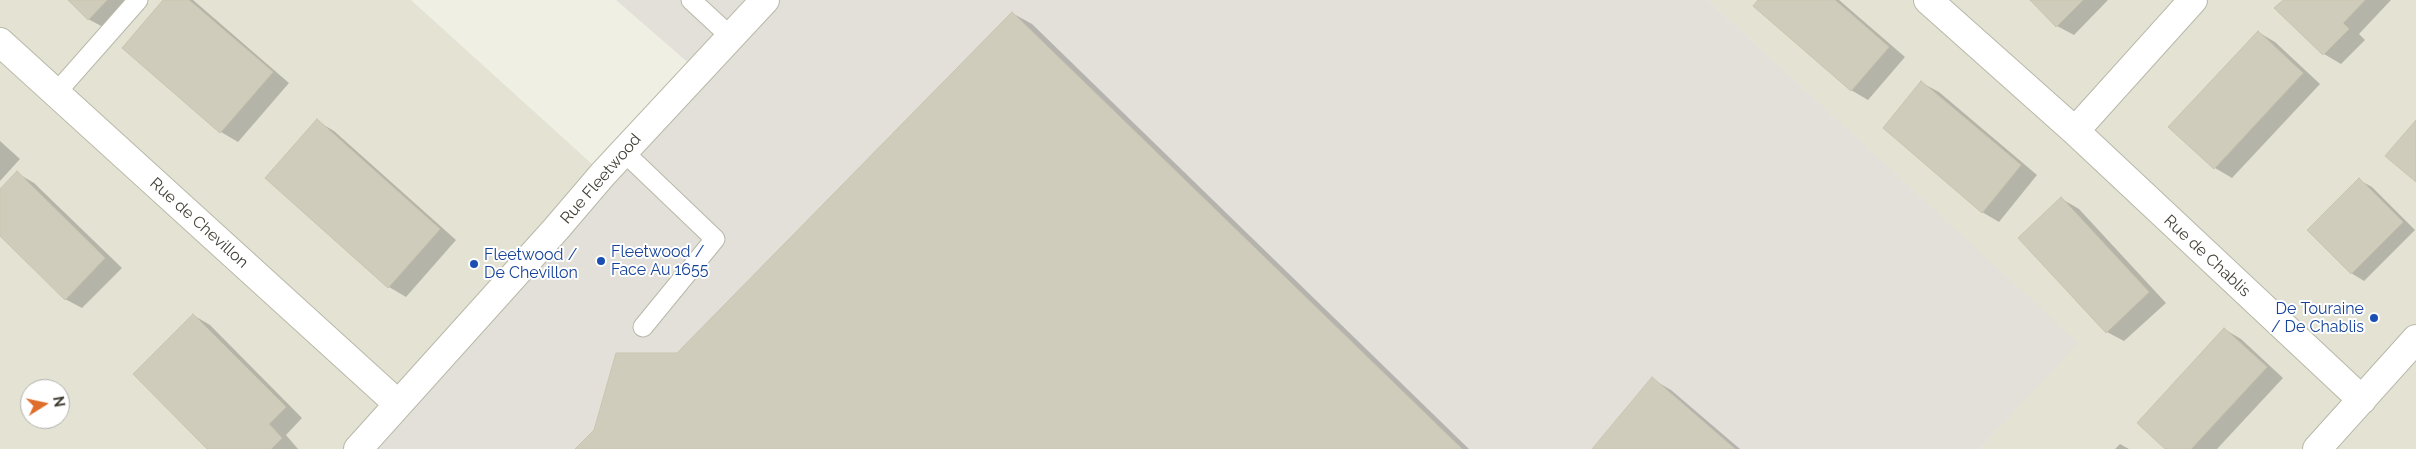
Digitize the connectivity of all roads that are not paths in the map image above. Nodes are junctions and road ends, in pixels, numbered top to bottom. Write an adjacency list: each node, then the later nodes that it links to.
1 (138, 0): 8 (lane)
2 (691, 0): 6 (lane)
3 (765, 0): 6 (street, Rue Fleetwood)
4 (1928, 0): 9 (street, Rue de Chablis)
5 (2193, 0): 9 (street)
6 (731, 37): 10 (street, Rue Fleetwood)
7 (0, 42): 8 (street, Rue de Chevillon)
8 (56, 93): 14 (street, Rue de Chevillon)
9 (2075, 132): 13 (street, Rue de Chablis)
10 (624, 152): 11 (lane); 14 (street, Rue Fleetwood)
11 (643, 327)
12 (2416, 339): 13 (street)
13 (2362, 400): 16 (street)
14 (398, 404): 15 (street, Rue Fleetwood)
15 (358, 449)
16 (2317, 449)

